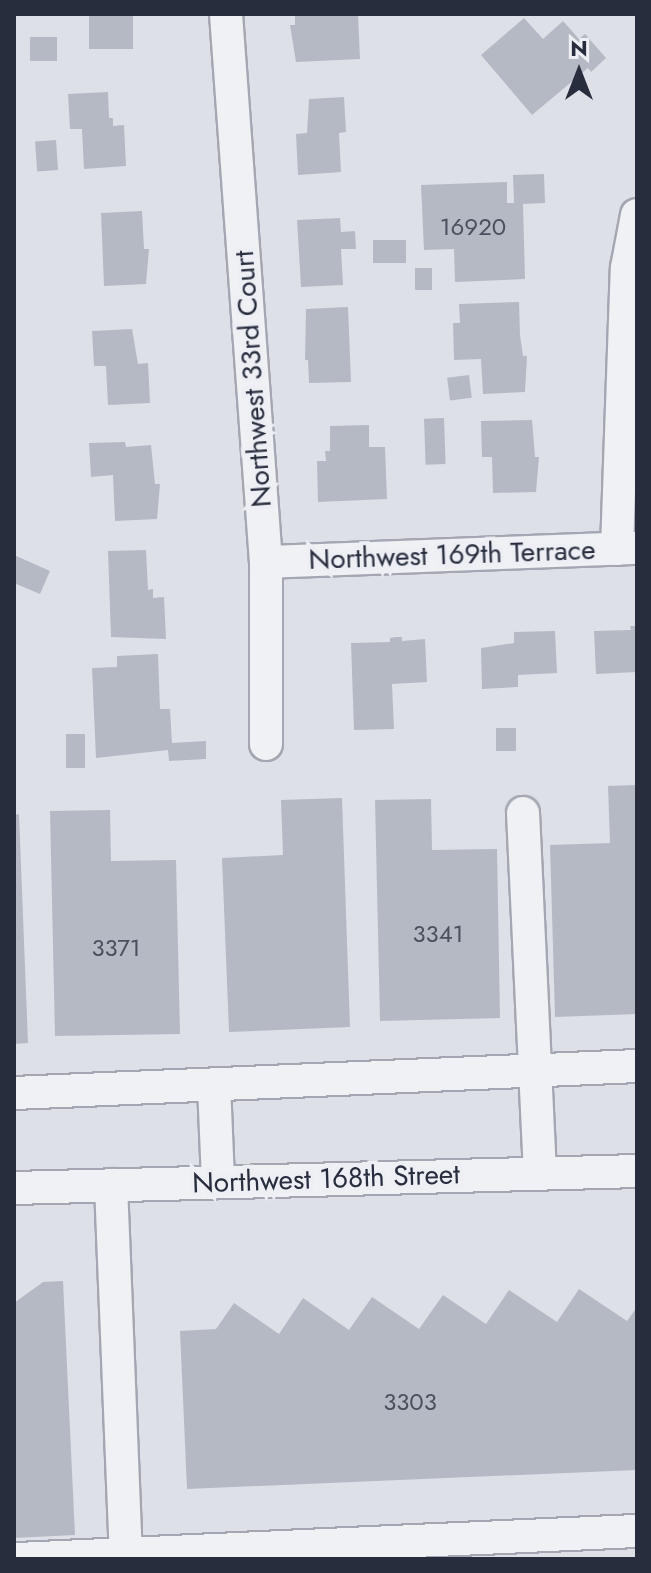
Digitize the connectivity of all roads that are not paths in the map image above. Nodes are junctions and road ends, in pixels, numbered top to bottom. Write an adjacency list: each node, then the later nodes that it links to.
1 (226, 14): 4 (street, Northwest 33rd Court)
2 (637, 215): 3 (street)
3 (627, 549): 4 (street, Northwest 169th Terrace)
4 (266, 562): 5 (street, Northwest 33rd Court)
5 (266, 744)
6 (523, 813): 8 (street)
7 (637, 1066): 8 (street)
8 (535, 1072): 9 (street); 12 (street)
9 (214, 1085): 10 (street); 13 (street)
10 (14, 1093)
11 (637, 1171): 12 (street, Northwest 168th Street)
12 (540, 1174): 13 (street, Northwest 168th Street)
13 (218, 1182): 14 (street, Northwest 168th Street)
14 (111, 1185): 15 (street, Northwest 168th Street); 19 (street)
15 (14, 1188)
16 (637, 1531): 17 (street)
17 (606, 1545): 18 (street)
18 (560, 1546): 19 (street)
19 (108, 1556): 20 (street)
20 (17, 1559)

